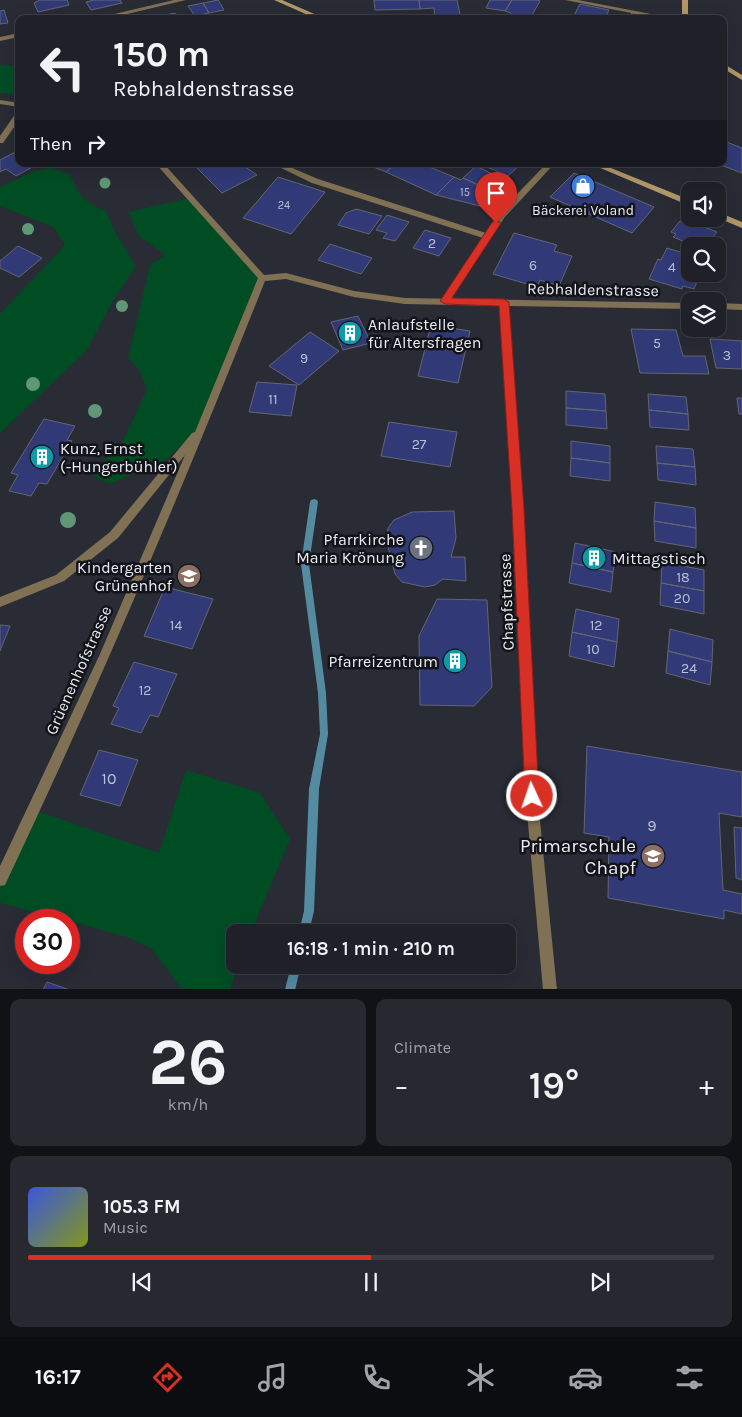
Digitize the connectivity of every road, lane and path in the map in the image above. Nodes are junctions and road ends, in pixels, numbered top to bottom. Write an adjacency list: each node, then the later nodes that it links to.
1 (183, 0): 5 (street)
2 (277, 0): 6 (street)
3 (568, 0): 7 (street)
4 (685, 0): 8 (street)
5 (114, 15)
6 (313, 15)
7 (652, 15)
8 (685, 15)
9 (15, 36): 10 (street)
10 (0, 39)
11 (727, 68): 12 (street)
12 (742, 78)
13 (0, 102): 14 (street)
14 (15, 104)
15 (15, 120): 16 (street)
16 (0, 140)
17 (163, 167): 25 (street)
18 (284, 167): 24 (street)
19 (547, 167): 24 (street)
20 (602, 167): 21 (street)
21 (681, 199)
22 (726, 218): 23 (street)
23 (742, 225)
24 (487, 236): 26 (street)
25 (262, 278): 26 (street, Rebhaldenstrasse); 31 (street, Grüenenhofstrasse)
26 (445, 301): 27 (street, Rebhaldenstrasse)
27 (504, 302): 28 (street, Rebhaldenstrasse); 34 (street, Chapfstrasse)
28 (681, 306)
29 (726, 306): 30 (street)
30 (742, 307)
31 (203, 427): 32 (street); 33 (street, Grüenenhofstrasse)
32 (0, 602)
33 (0, 880)
34 (550, 989)

